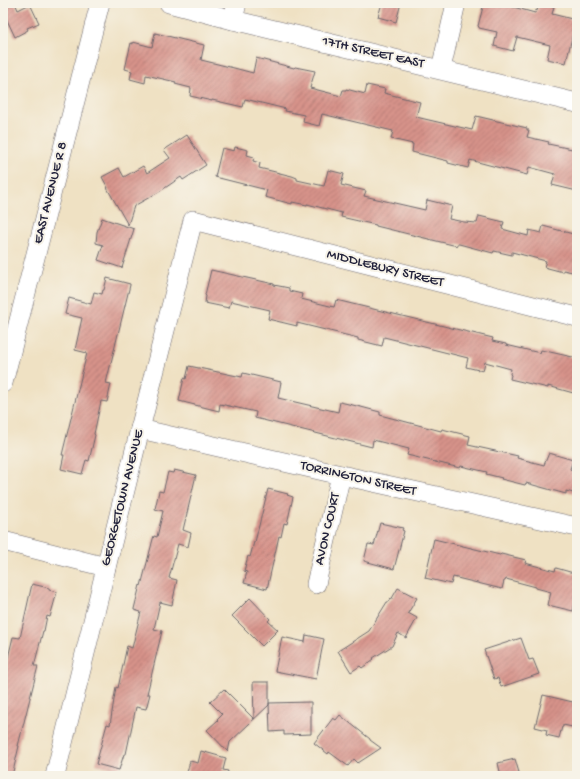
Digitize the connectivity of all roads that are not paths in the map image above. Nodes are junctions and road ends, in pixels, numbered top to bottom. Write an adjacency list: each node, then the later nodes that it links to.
1 (100, 3): 9 (street, EAST AVENUE R 8)
2 (169, 3): 4 (street, 17TH STREET EAST)
3 (456, 3): 5 (street)
4 (236, 11): 5 (street, 17TH STREET EAST)
5 (441, 69): 6 (street, 17TH STREET EAST)
6 (577, 103)
7 (193, 220): 8 (street, MIDDLEBURY STREET); 10 (street, GEORGETOWN AVENUE)
8 (577, 317)
9 (3, 383)
10 (140, 429): 11 (street, TORRINGTON STREET); 14 (street, GEORGETOWN AVENUE)
11 (341, 475): 12 (street, TORRINGTON STREET); 15 (street, AVON COURT)
12 (577, 527)
13 (3, 541): 14 (street)
14 (106, 567): 16 (street, GEORGETOWN AVENUE)
15 (316, 584)
16 (55, 776)

